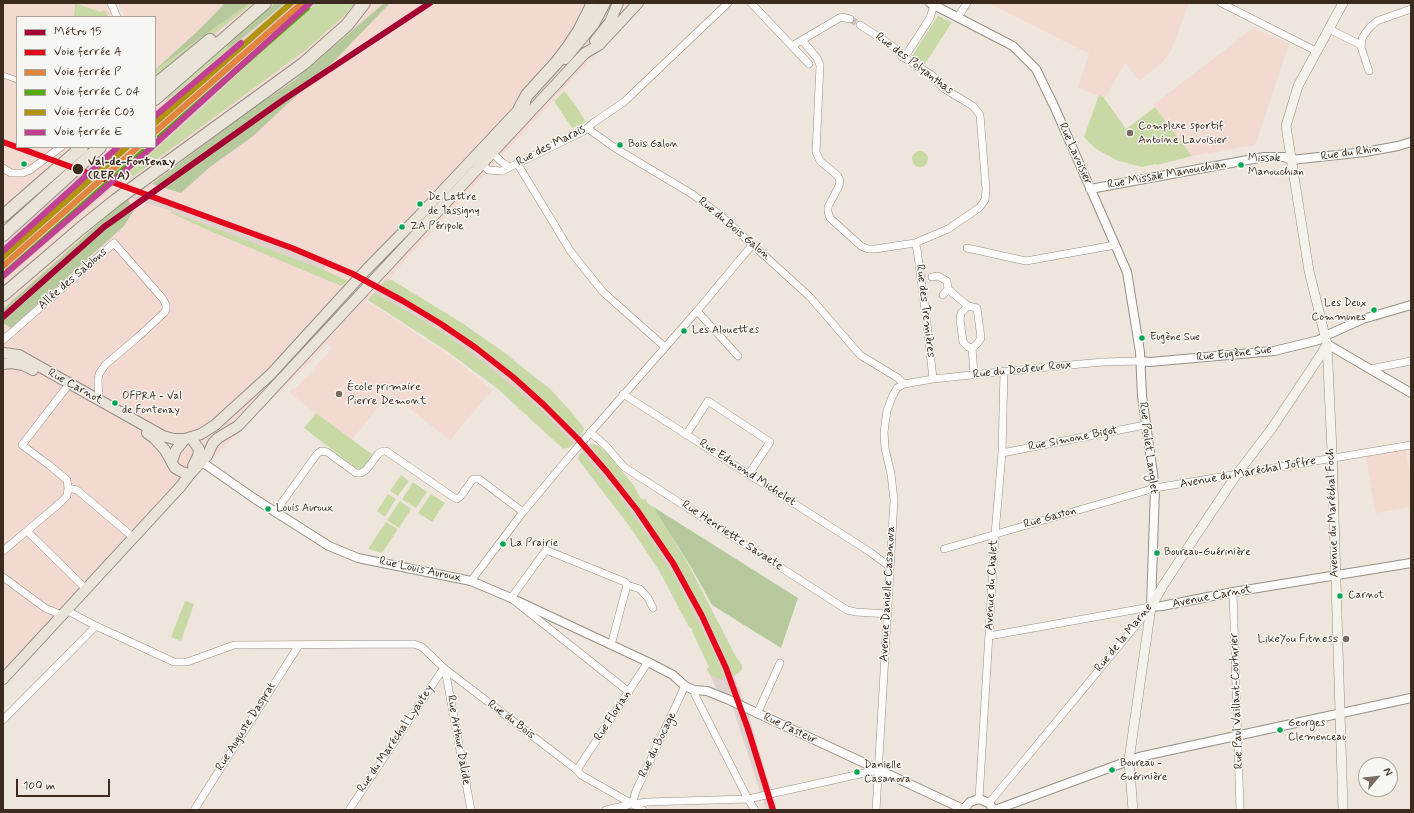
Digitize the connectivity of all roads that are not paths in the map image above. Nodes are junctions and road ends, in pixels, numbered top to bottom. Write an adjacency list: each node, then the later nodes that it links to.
1 (111, 3): 17 (street)
2 (265, 3): 33 (highway); 34 (highway)
3 (364, 3): 20 (highway)
4 (373, 3): 20 (highway)
5 (593, 3): 35 (highway)
6 (605, 3): 35 (main road)
7 (618, 3): 27 (main road)
8 (728, 3): 37 (street, Rue des Marais)
9 (751, 3): 25 (street)
10 (962, 3): 18 (street)
11 (967, 3): 18 (street)
12 (1221, 3): 26 (street)
13 (1343, 3): 22 (main road, Avenue du Maréchal Foch)
14 (637, 4): 27 (main road)
15 (932, 7): 18 (street, Rue Lavoisier); 28 (street)
16 (1411, 9): 24 (street)
17 (117, 16)
18 (956, 16): 48 (street, Rue Lavoisier)
19 (850, 19): 23 (street)
20 (346, 25): 57 (highway)
21 (860, 26): 28 (street, Rue des Polyanthas)
22 (1329, 29): 24 (street); 26 (main road, Avenue du Maréchal Foch)
23 (802, 40): 25 (street); 51 (street, Rue des Polyanthas)
24 (1361, 45): 30 (street)
25 (792, 46): 29 (street)
26 (1316, 51): 43 (main road, Avenue du Maréchal Foch)
27 (585, 54): 42 (main road)
28 (903, 55): 51 (street, Rue des Polyanthas)
29 (809, 64)
30 (1369, 71)
31 (3, 75): 32 (street)
32 (16, 80)
33 (156, 84)
34 (156, 98)
35 (520, 108): 36 (main road)
36 (502, 127): 45 (street); 83 (main road)
37 (587, 128): 44 (street, Rue des Marais); 52 (street, Rue du Bois Galon)
38 (1411, 142): 43 (street, Rue du Rhin)
39 (60, 148): 47 (street)
40 (81, 148): 49 (highway)
41 (99, 148): 50 (highway)
42 (492, 153): 45 (main road); 46 (street)
43 (1291, 160): 48 (street, Rue Missak Manouchian); 63 (main road, Avenue du Maréchal Foch)
44 (517, 163): 46 (street, Rue des Marais); 64 (street)
45 (482, 164): 46 (street, Rue des Marais); 88 (main road)
46 (509, 167)
47 (3, 168)
48 (1090, 189): 53 (street, Rue Lavoisier)
49 (3, 216)
50 (3, 234)
51 (915, 243): 74 (street, Rue des Tremières)
52 (752, 245): 61 (street); 75 (street, Rue du Bois Galon)
53 (1115, 245): 54 (street); 68 (street, Rue Lavoisier)
54 (967, 248)
55 (932, 277): 56 (street)
56 (948, 289): 58 (street); 60 (street)
57 (3, 295)
58 (943, 295)
59 (1411, 305): 63 (street, Rue Eugène Sue)
60 (968, 306): 65 (street); 65 (street)
61 (697, 311): 64 (street); 67 (street)
62 (3, 340): 79 (street, Allée des Sablons)
63 (1326, 340): 68 (street, Rue Eugène Sue); 71 (street); 86 (main road, Avenue du Maréchal Foch); 91 (main road, Rue de la Marne)
64 (665, 347): 77 (street)
65 (972, 348): 73 (street)
66 (3, 353): 79 (main road, Rue Carnot)
67 (738, 356)
68 (1140, 361): 72 (street, Rue du Docteur Roux); 80 (street, Rue Poulet Langlet)
69 (1411, 362): 71 (street)
70 (3, 364): 76 (main road, Rue Carnot)
71 (1370, 369): 78 (street)
72 (1004, 371): 73 (street, Rue du Docteur Roux); 85 (street, Avenue du Chalet)
73 (974, 374): 74 (street, Rue du Docteur Roux)
74 (933, 379): 75 (street, Rue du Docteur Roux)
75 (904, 384): 102 (street, Avenue Danielle Casanova)
76 (64, 392): 87 (main road, Rue Carnot); 92 (street)
77 (623, 394): 81 (street); 82 (street, Rue Edmond Michelet)
78 (1411, 394)
79 (99, 400): 83 (main road, Rue Carnot)
80 (1145, 425): 85 (street, Rue Simone Bigot); 93 (street, Rue Poulet Langlet)
81 (590, 432): 95 (street); 115 (street, Rue Henriette Savaete)
82 (686, 435): 90 (street, Rue Edmond Michelet); 90 (street)
83 (188, 438): 87 (main road); 89 (main road)
84 (1411, 445): 86 (street, Avenue du Maréchal Joffre)
85 (1002, 453): 97 (street, Avenue du Chalet)
86 (1332, 458): 91 (street, Avenue du Maréchal Joffre); 105 (main road, Avenue du Maréchal Foch)
87 (172, 461): 89 (main road, Rue Carnot)
88 (202, 462): 89 (main road); 94 (street, Rue Louis Auroux)
89 (190, 474): 98 (main road)
90 (749, 474): 101 (street, Rue Edmond Michelet)
91 (1237, 474): 93 (street, Avenue du Maréchal Joffre); 112 (main road, Rue de la Marne)
92 (68, 488): 96 (street); 98 (street)
93 (1155, 488): 97 (street, Rue Gaston); 112 (street, Rue Poulet Langlet)
94 (275, 512): 95 (street); 107 (street, Rue Louis Auroux)
95 (523, 512): 107 (street)
96 (27, 531): 100 (street); 109 (street)
97 (995, 534): 99 (street, Rue Gaston); 117 (street, Avenue du Chalet)
98 (134, 538): 109 (main road)
99 (944, 549)
100 (3, 551)
101 (870, 552): 102 (street, Rue Edmond Michelet); 104 (street, Rue Edmond Michelet)
102 (890, 556): 104 (street, Avenue Danielle Casanova)
103 (1411, 563): 105 (street, Avenue Carnot)
104 (890, 567): 115 (street, Avenue Danielle Casanova)
105 (1335, 576): 110 (street, Avenue Carnot); 128 (main road, Avenue du Maréchal Foch)
106 (3, 577): 114 (street, Rue du Bois)
107 (471, 581): 111 (street, Rue Louis Auroux)
108 (627, 585): 111 (street); 113 (street); 119 (street)
109 (86, 588): 114 (main road)
110 (1233, 592): 112 (street, Avenue Carnot); 131 (street, Rue Paul Vaillant-Couturier)
111 (511, 598): 119 (street, Rue Pasteur); 126 (street, Rue Louis Auroux)
112 (1151, 607): 117 (street, Avenue Carnot); 132 (main road); 138 (street, Rue de la Marne)
113 (653, 608)
114 (63, 613): 116 (street, Rue du Bois); 123 (main road)
115 (888, 614): 134 (street, Avenue Danielle Casanova)
116 (96, 626): 118 (street, Rue du Bois); 130 (street)
117 (989, 636): 136 (street, Avenue du Chalet)
118 (299, 645): 122 (street, Rue du Bois); 139 (street, Rue Auguste Dasprat)
119 (611, 645): 120 (street, Rue Pasteur)
120 (648, 662): 124 (street, Rue Pasteur); 126 (street, Rue Florian)
121 (780, 662): 129 (street)
122 (445, 670): 133 (street, Rue du Bois); 140 (street, Rue du Maréchal Lyautey); 141 (street, Rue Arthur Dalide)
123 (3, 679)
124 (685, 686): 125 (street, Rue Pasteur); 137 (street, Rue du Bocage)
125 (694, 690): 129 (street, Rue Pasteur); 135 (street)
126 (629, 692): 133 (street, Rue Florian)
127 (1411, 698): 128 (street)
128 (1340, 712): 131 (street); 149 (main road, Avenue du Maréchal Foch)
129 (757, 714): 134 (street, Rue Pasteur)
130 (3, 720)
131 (1238, 735): 132 (street); 148 (street, Rue Paul Vaillant-Couturier)
132 (1129, 760): 138 (street); 147 (main road)
133 (578, 770): 137 (street, Rue du Bois)
134 (878, 770): 135 (street); 145 (street, Avenue Danielle Casanova); 146 (street, Rue Pasteur)
135 (748, 799): 137 (street); 144 (street)
136 (980, 799): 138 (street); 146 (street)
137 (632, 804): 142 (street); 143 (street, Rue du Bois)
138 (992, 808)
139 (194, 810)
140 (349, 810)
141 (471, 810)
142 (606, 810)
143 (643, 810)
144 (755, 810)
145 (876, 810)
146 (963, 810)
147 (1133, 810)
148 (1240, 810)
149 (1343, 810)

